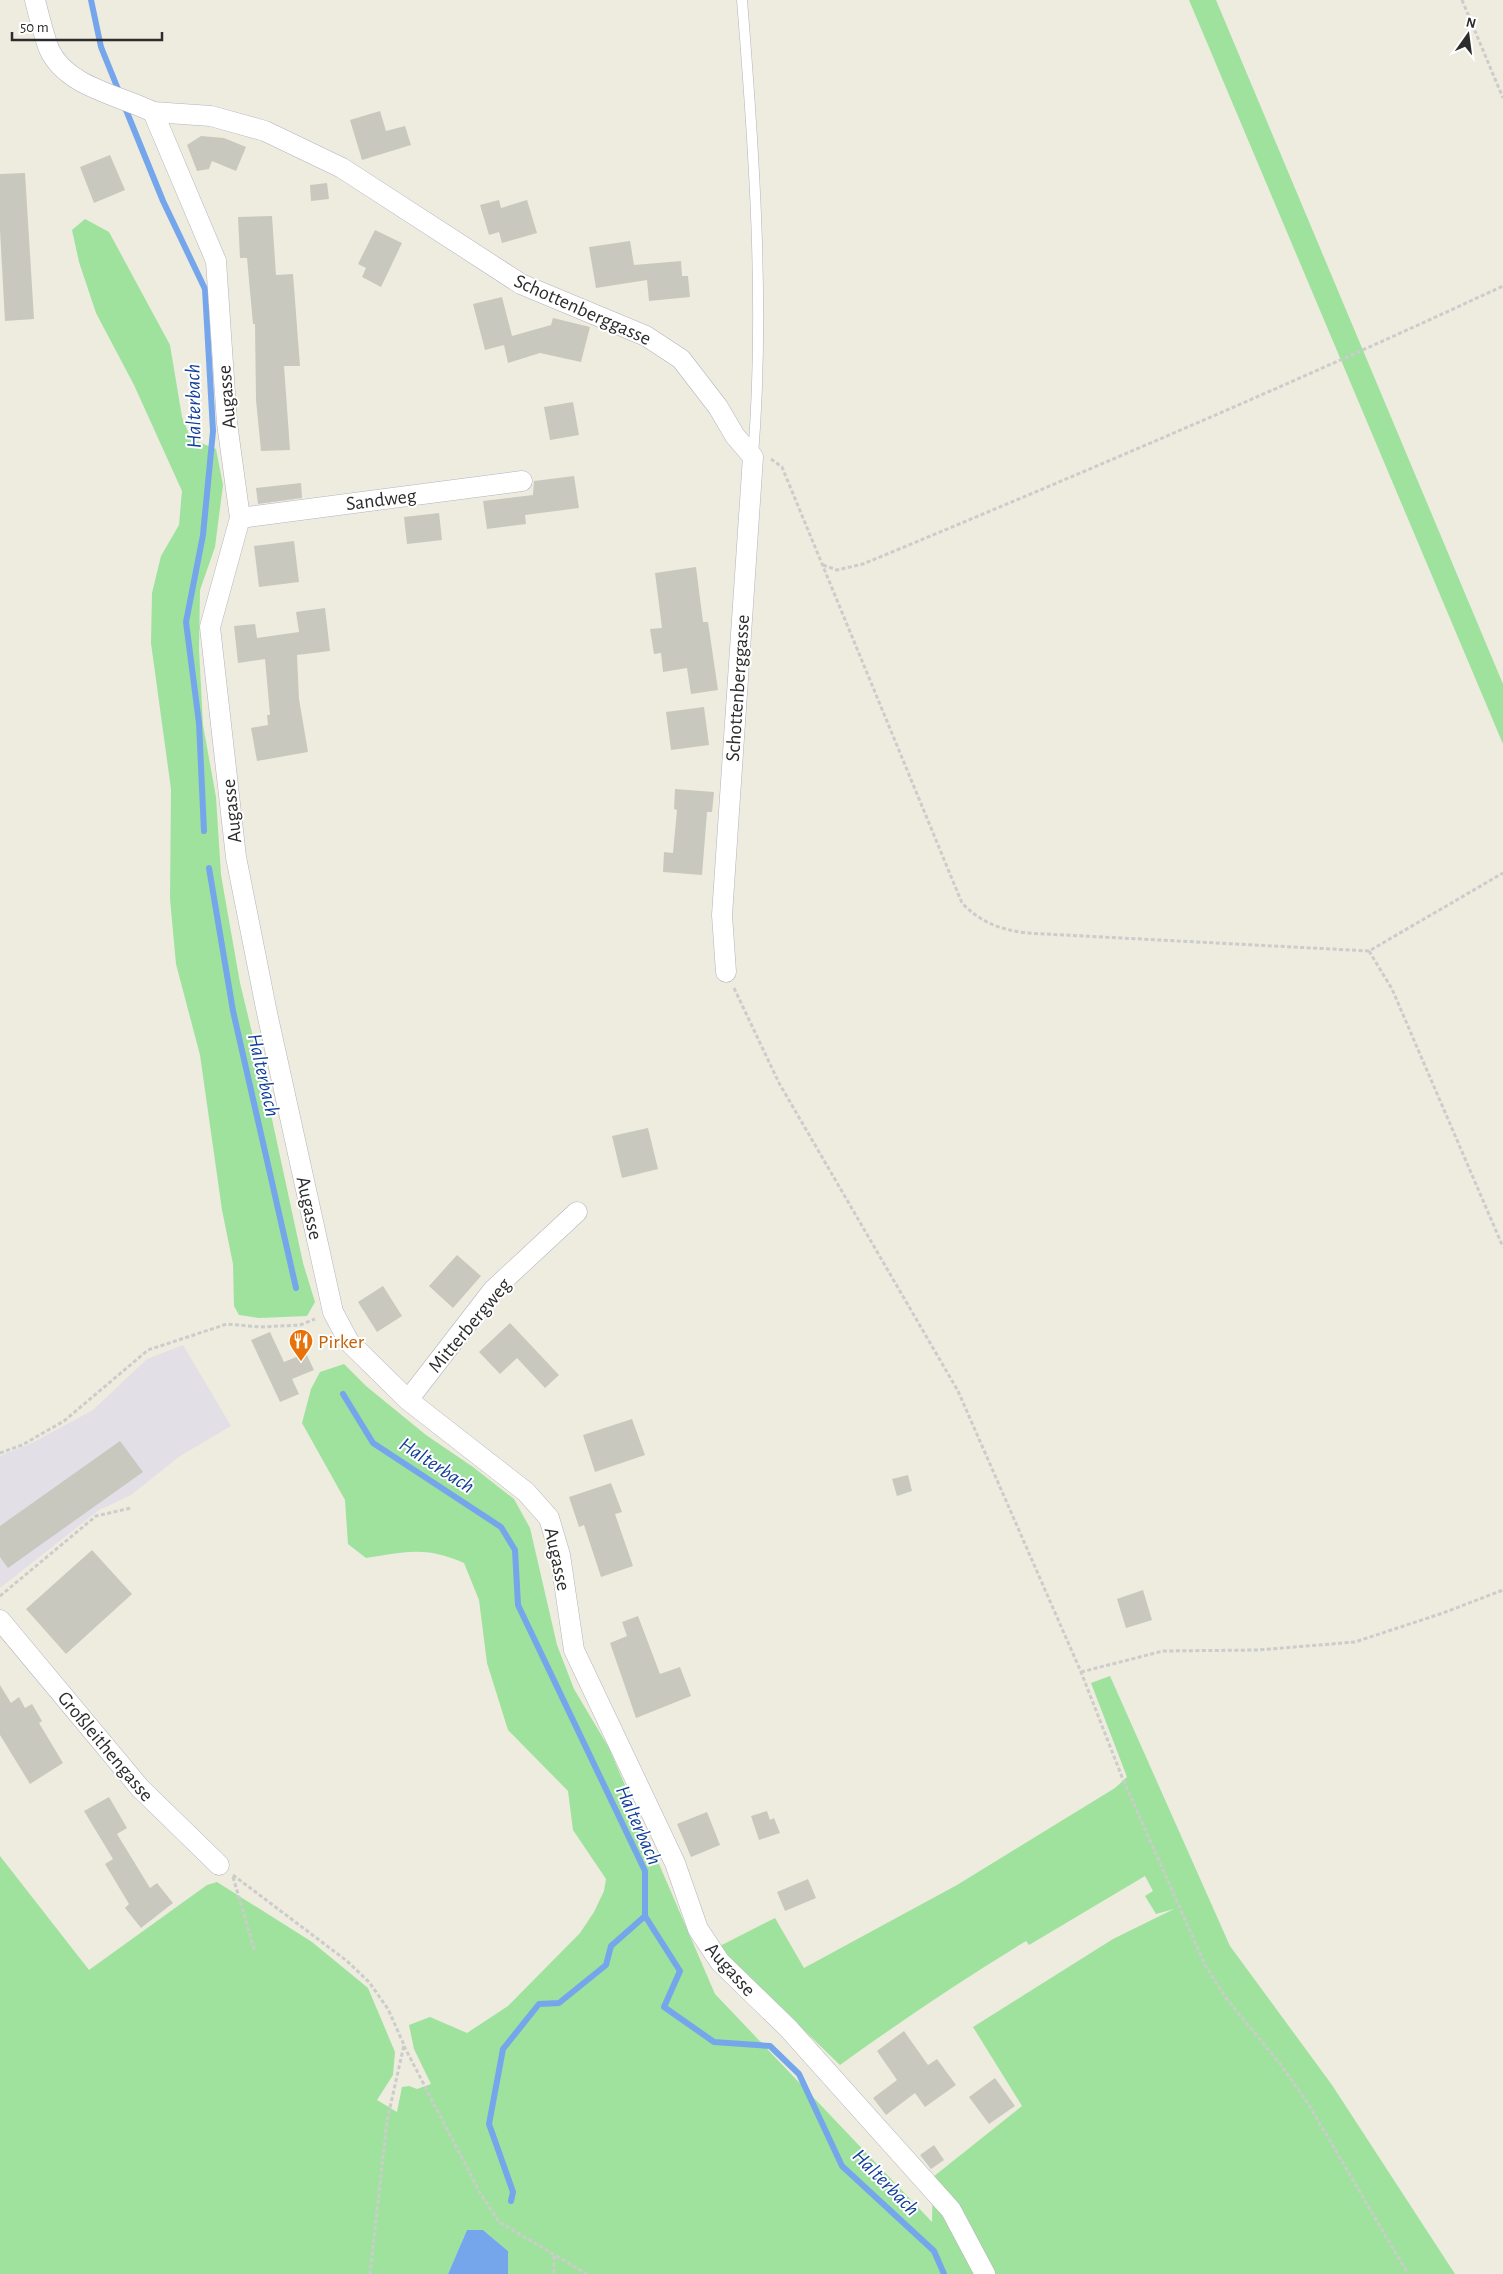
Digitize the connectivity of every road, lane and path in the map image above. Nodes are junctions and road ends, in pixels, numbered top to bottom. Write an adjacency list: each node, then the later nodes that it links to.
1 (34, 0): 5 (street)
2 (742, 0): 7 (lane)
3 (1462, 0): 4 (path)
4 (1503, 98)
5 (147, 109): 7 (street, Schottenberggasse); 9 (street, Augasse)
6 (1503, 286): 10 (path)
7 (753, 457): 10 (path); 13 (street, Schottenberggasse)
8 (522, 481): 9 (street, Sandweg)
9 (240, 518): 17 (street, Augasse)
10 (823, 565): 12 (path)
11 (1503, 873): 12 (path)
12 (1369, 951): 15 (path)
13 (726, 972): 23 (path)
14 (578, 1212): 17 (street, Mitterbergweg)
15 (1503, 1247)
16 (300, 1325): 18 (path)
17 (408, 1400): 31 (street, Augasse)
18 (0, 1453)
19 (131, 1508): 21 (path)
20 (1503, 1590): 23 (path)
21 (0, 1596)
22 (0, 1620): 24 (street, Großleithengasse)
23 (1081, 1672): 32 (path)
24 (226, 1870): 25 (path); 26 (path)
25 (255, 1952)
26 (404, 2045): 27 (path); 28 (path)
27 (554, 2256): 29 (path); 30 (path)
28 (370, 2274)
29 (554, 2274)
30 (587, 2274)
31 (985, 2274)
32 (1408, 2274)

